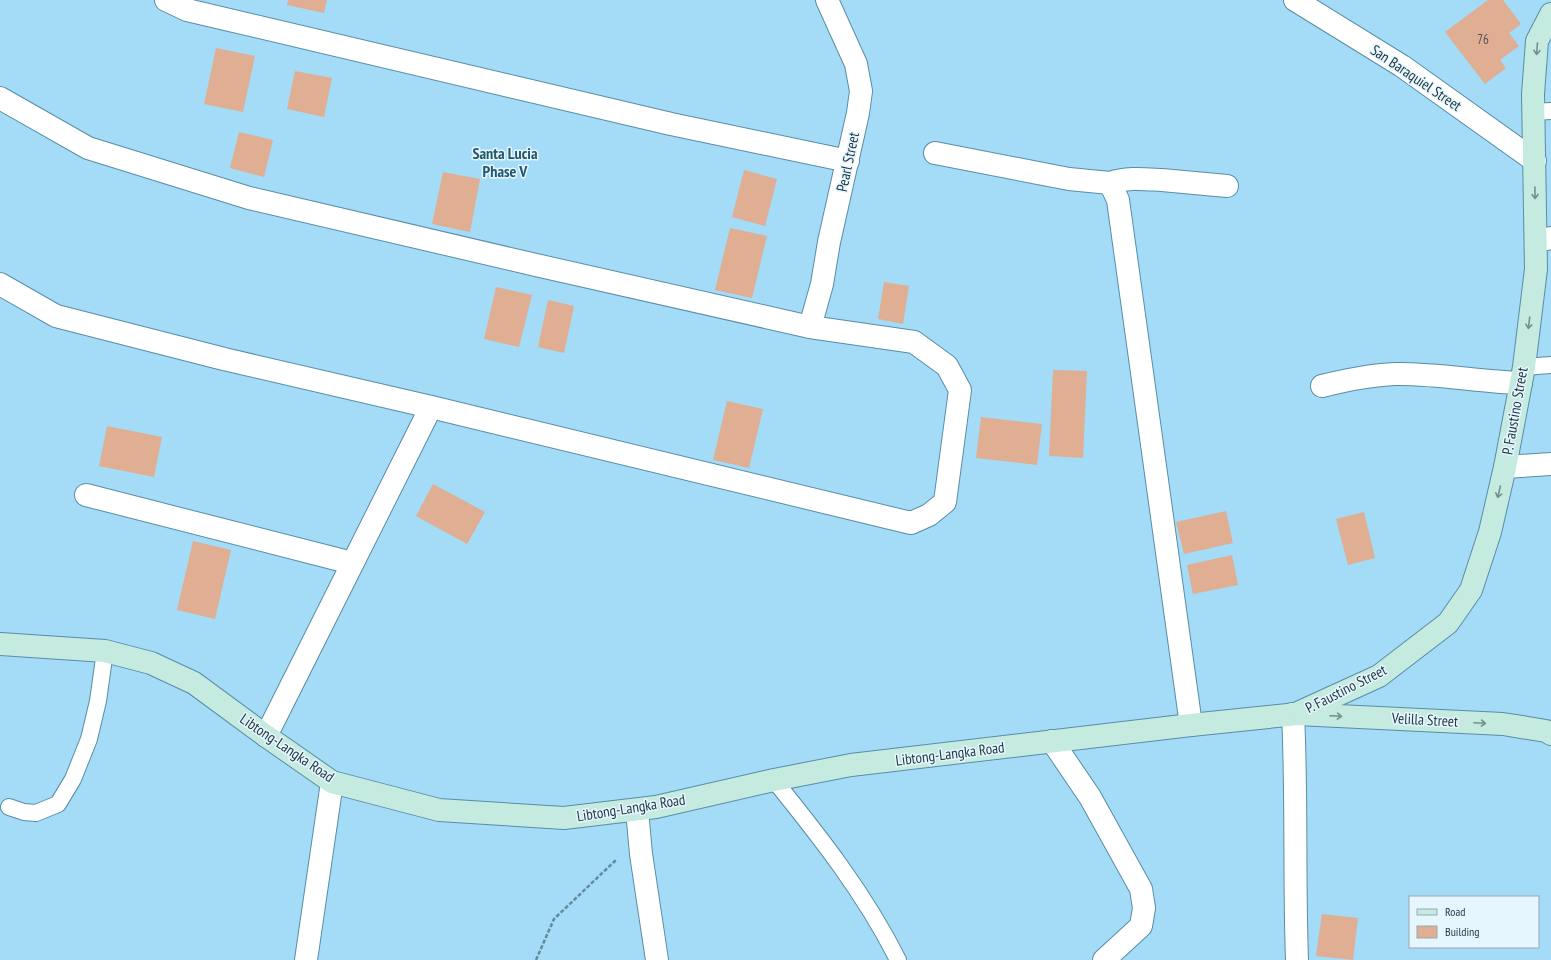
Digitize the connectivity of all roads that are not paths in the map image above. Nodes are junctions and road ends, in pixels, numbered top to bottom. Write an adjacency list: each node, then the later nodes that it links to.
1 (166, 0): 8 (street)
2 (827, 0): 8 (street, Pearl Street)
3 (1295, 0): 9 (street, San Baraquiel Street)
4 (1551, 14): 6 (main road, P. Faustino Street, one-way to 6)
5 (0, 98): 14 (street)
6 (1543, 112): 9 (main road, P. Faustino Street)
7 (935, 154): 10 (street)
8 (848, 161): 14 (street, Pearl Street)
9 (1535, 161): 12 (main road, P. Faustino Street, one-way to 12)
10 (1110, 183): 11 (street); 26 (street)
11 (1228, 186)
12 (1543, 239): 16 (main road, P. Faustino Street, one-way to 16)
13 (0, 284): 18 (street)
14 (810, 327): 18 (street)
15 (1551, 366): 16 (lane)
16 (1522, 375): 17 (street); 20 (main road, P. Faustino Street)
17 (1322, 386)
18 (431, 407): 22 (street)
19 (1551, 464): 20 (street)
20 (1505, 467): 25 (main road, P. Faustino Street, one-way to 25)
21 (86, 495): 22 (street)
22 (352, 563): 28 (street)
23 (1, 643): 24 (main road, Libtong-Langka Road)
24 (105, 651): 28 (main road, Libtong-Langka Road); 32 (lane)
25 (1295, 714): 26 (main road, Libtong-Langka Road); 27 (main road, Velilla Street, one-way to 27); 38 (street)
26 (1191, 725): 29 (main road, Libtong-Langka Road)
27 (1551, 734)
28 (266, 736): 31 (main road, Libtong-Langka Road)
29 (1052, 741): 30 (main road, Libtong-Langka Road); 37 (street)
30 (774, 780): 33 (main road, Libtong-Langka Road); 36 (lane)
31 (332, 782): 33 (main road, Libtong-Langka Road); 34 (street)
32 (9, 807)
33 (636, 810): 35 (street)
34 (306, 960)
35 (657, 960)
36 (898, 960)
37 (1104, 960)
38 (1297, 960)

